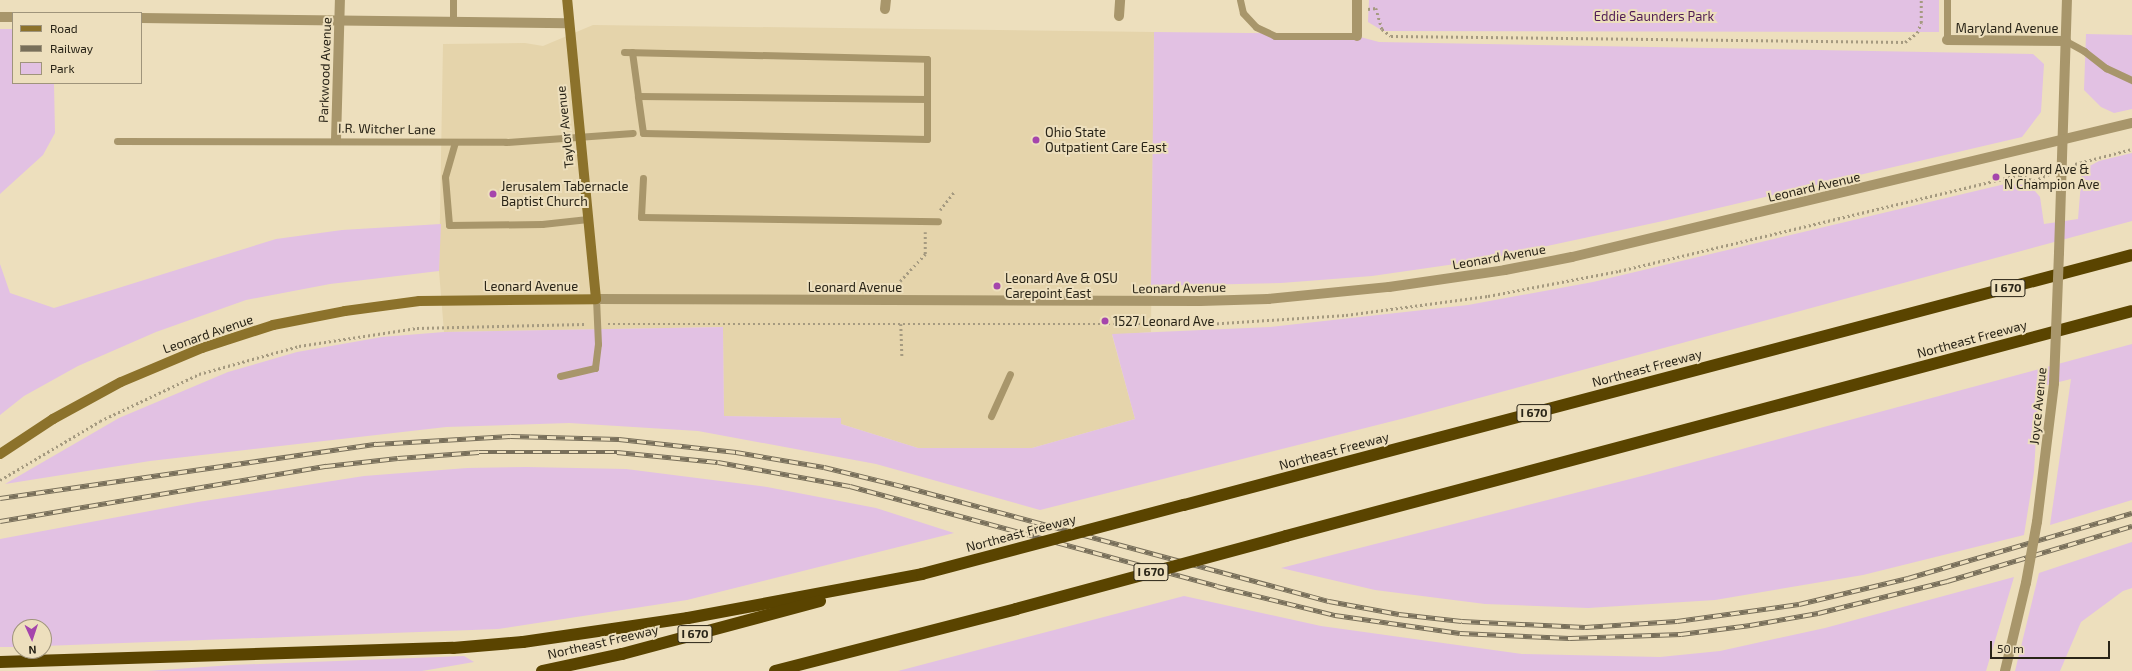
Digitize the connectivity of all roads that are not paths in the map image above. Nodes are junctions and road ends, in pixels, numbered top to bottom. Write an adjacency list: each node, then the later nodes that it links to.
1 (340, 0): 13 (street, Parkwood Avenue)
2 (453, 0): 14 (lane)
3 (567, 0): 15 (main road, Taylor Avenue)
4 (1120, 0): 9 (street)
5 (1240, 0): 16 (lane)
6 (1947, 0): 17 (lane)
7 (2067, 0): 18 (street, Joyce Avenue)
8 (1357, 4): 16 (street)
9 (1120, 16)
10 (0, 17): 11 (street)
11 (12, 17)
12 (142, 18): 13 (street)
13 (339, 20): 14 (street); 27 (street, Parkwood Avenue)
14 (453, 22): 15 (street)
15 (568, 23): 26 (main road, Taylor Avenue)
16 (1357, 36)
17 (1947, 40): 18 (street, Maryland Avenue)
18 (2066, 41): 21 (lane); 28 (street, Joyce Avenue)
19 (624, 52): 20 (lane)
20 (632, 52): 22 (lane); 23 (lane)
21 (2132, 80)
22 (638, 96): 23 (lane); 23 (lane)
23 (927, 99)
24 (2132, 123): 28 (street, Leonard Avenue)
25 (633, 133): 26 (lane, I.R. Witcher Lane)
26 (579, 137): 30 (lane, I.R. Witcher Lane); 32 (main road, Taylor Avenue)
27 (336, 140): 29 (lane, I.R. Witcher Lane); 30 (lane, I.R. Witcher Lane)
28 (2062, 140): 35 (street, Leonard Avenue); 45 (street, Joyce Avenue, bridge)
29 (117, 141)
30 (455, 142): 32 (lane)
31 (643, 178): 33 (lane)
32 (588, 220): 35 (main road, Taylor Avenue)
33 (935, 221)
34 (2132, 255): 41 (highway, Northeast Freeway / I 670, bridge)
35 (596, 298): 38 (lane); 40 (main road, Leonard Avenue)
36 (2132, 311): 44 (highway, Northeast Freeway / I 670, bridge)
37 (1010, 374): 39 (lane)
38 (560, 376)
39 (991, 416)
40 (0, 454)
41 (922, 574): 42 (highway); 43 (highway, Northeast Freeway / I 670)
42 (0, 662)
43 (542, 671)
44 (775, 671)
45 (2005, 671)

